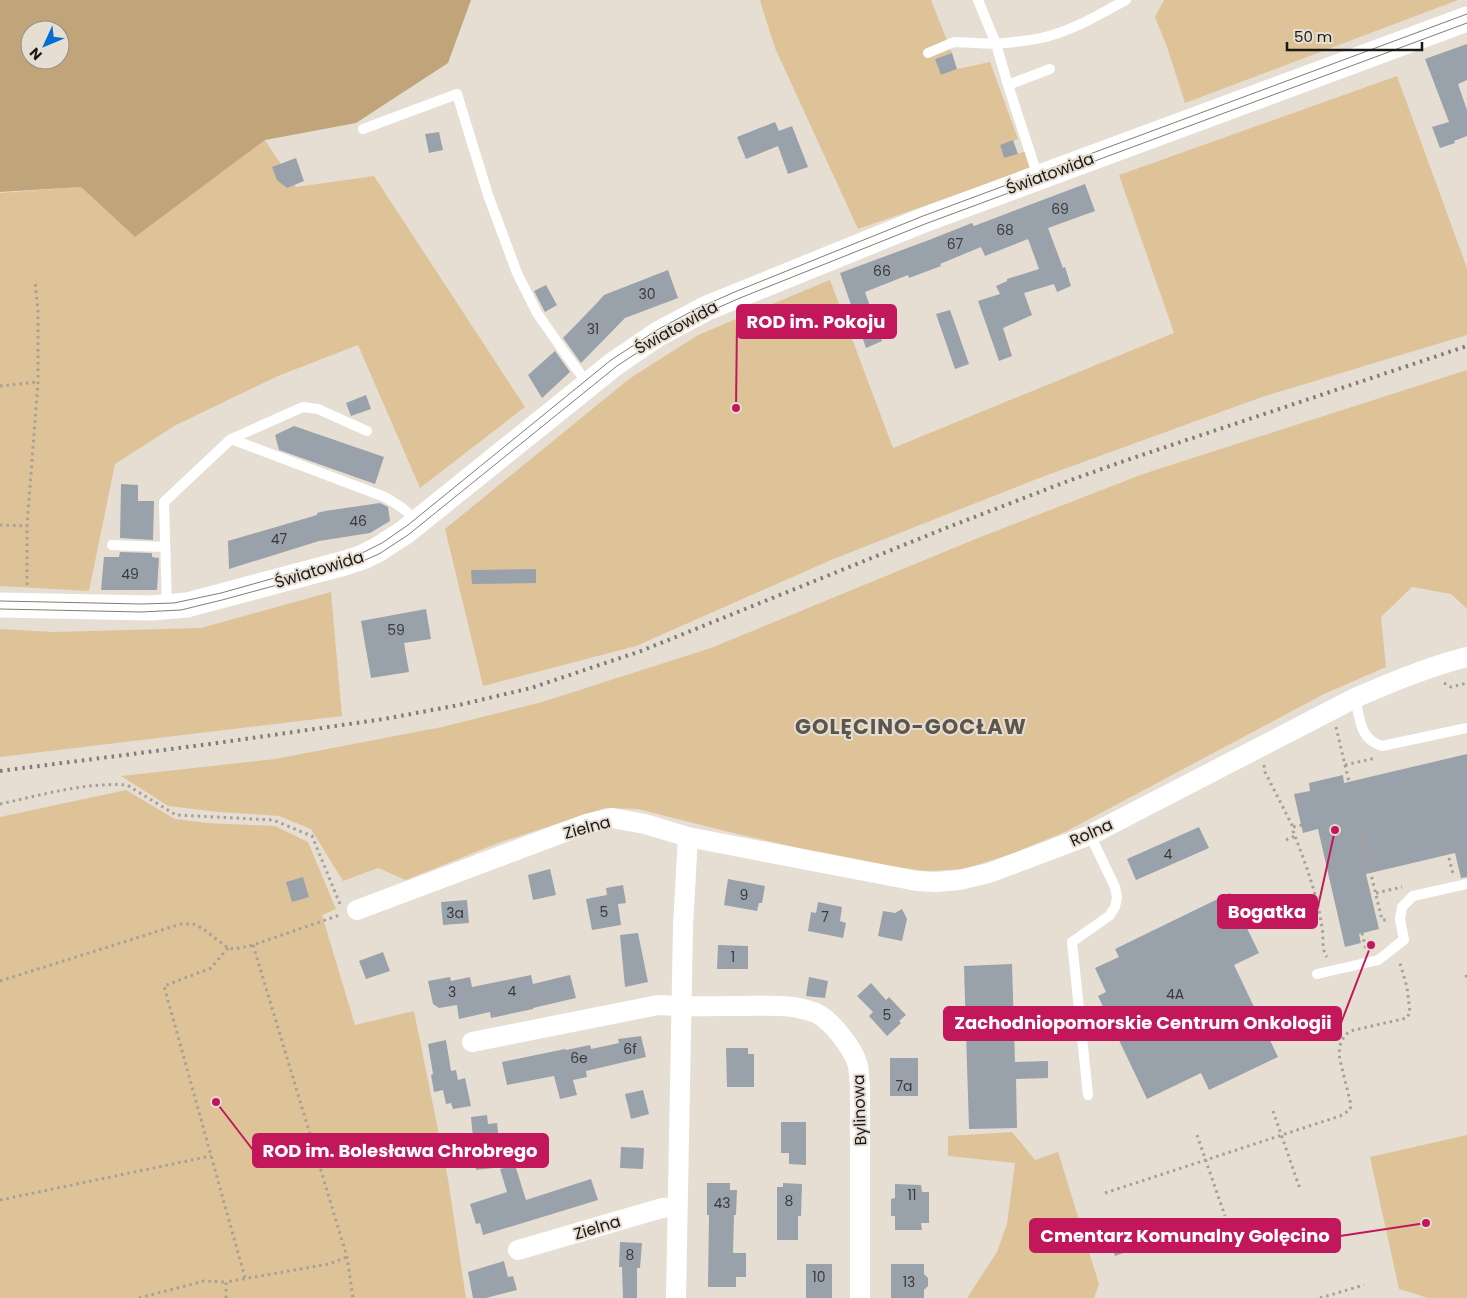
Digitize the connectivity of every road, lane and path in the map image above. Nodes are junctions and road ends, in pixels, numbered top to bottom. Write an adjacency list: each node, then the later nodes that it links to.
1 (978, 0): 4 (lane)
2 (1126, 0): 4 (lane)
3 (1467, 19): 9 (street, Światowida)
4 (996, 44): 5 (lane); 7 (lane)
5 (928, 53)
6 (1050, 69): 7 (lane)
7 (1008, 85): 9 (lane)
8 (363, 129): 12 (lane)
9 (1039, 177): 12 (street, Światowida)
10 (35, 280): 11 (path)
11 (38, 382): 13 (path); 18 (path)
12 (588, 384): 16 (street, Światowida)
13 (0, 386)
14 (367, 431): 15 (lane)
15 (231, 439): 16 (lane); 20 (lane)
16 (418, 521): 23 (street, Światowida)
17 (0, 525): 18 (path)
18 (27, 526): 21 (path)
19 (112, 545): 20 (lane)
20 (164, 547): 23 (lane)
21 (27, 591)
22 (0, 605): 23 (street, Światowida)
23 (167, 608)
24 (1467, 656): 25 (street, Rolna)
25 (1355, 698): 27 (lane); 34 (street, Rolna)
26 (1334, 719): 29 (path)
27 (1467, 728)
28 (1265, 759): 33 (path)
29 (1348, 782)
30 (0, 804): 43 (path)
31 (1358, 820): 40 (path)
32 (1302, 825): 33 (path)
33 (1293, 827): 35 (path)
34 (1090, 835): 36 (street, Rolna); 54 (lane)
35 (1295, 836): 37 (path); 49 (path)
36 (688, 837): 43 (street, Zielna); 52 (street)
37 (1286, 840)
38 (1453, 844): 41 (path)
39 (1373, 854): 40 (path)
40 (1367, 856): 47 (path)
41 (1460, 874)
42 (1467, 884): 47 (lane)
43 (348, 908)
44 (324, 922): 46 (path)
45 (1362, 933): 47 (path)
46 (253, 945): 48 (path); 66 (path)
47 (1389, 945): 50 (lane); 57 (path)
48 (228, 948): 51 (path); 58 (path)
49 (1332, 959)
50 (1317, 974)
51 (0, 981)
52 (682, 1007): 53 (street); 63 (street); 74 (street, Bylinowa)
53 (472, 1042)
54 (1088, 1095)
55 (1273, 1111): 57 (path)
56 (1197, 1135): 59 (path)
57 (1282, 1135): 59 (path); 60 (path)
58 (211, 1156): 62 (path); 67 (path)
59 (1206, 1160): 61 (path); 64 (path)
60 (1300, 1189)
61 (1105, 1193)
62 (0, 1200)
63 (677, 1207): 65 (street, Zielna); 73 (street)
64 (1225, 1216)
65 (518, 1250)
66 (347, 1257): 67 (path); 72 (path)
67 (245, 1278): 68 (path)
68 (226, 1282): 70 (path); 71 (path)
69 (1364, 1285): 75 (path)
70 (138, 1298)
71 (226, 1298)
72 (353, 1298)
73 (676, 1298)
74 (860, 1298)
75 (1320, 1298)

